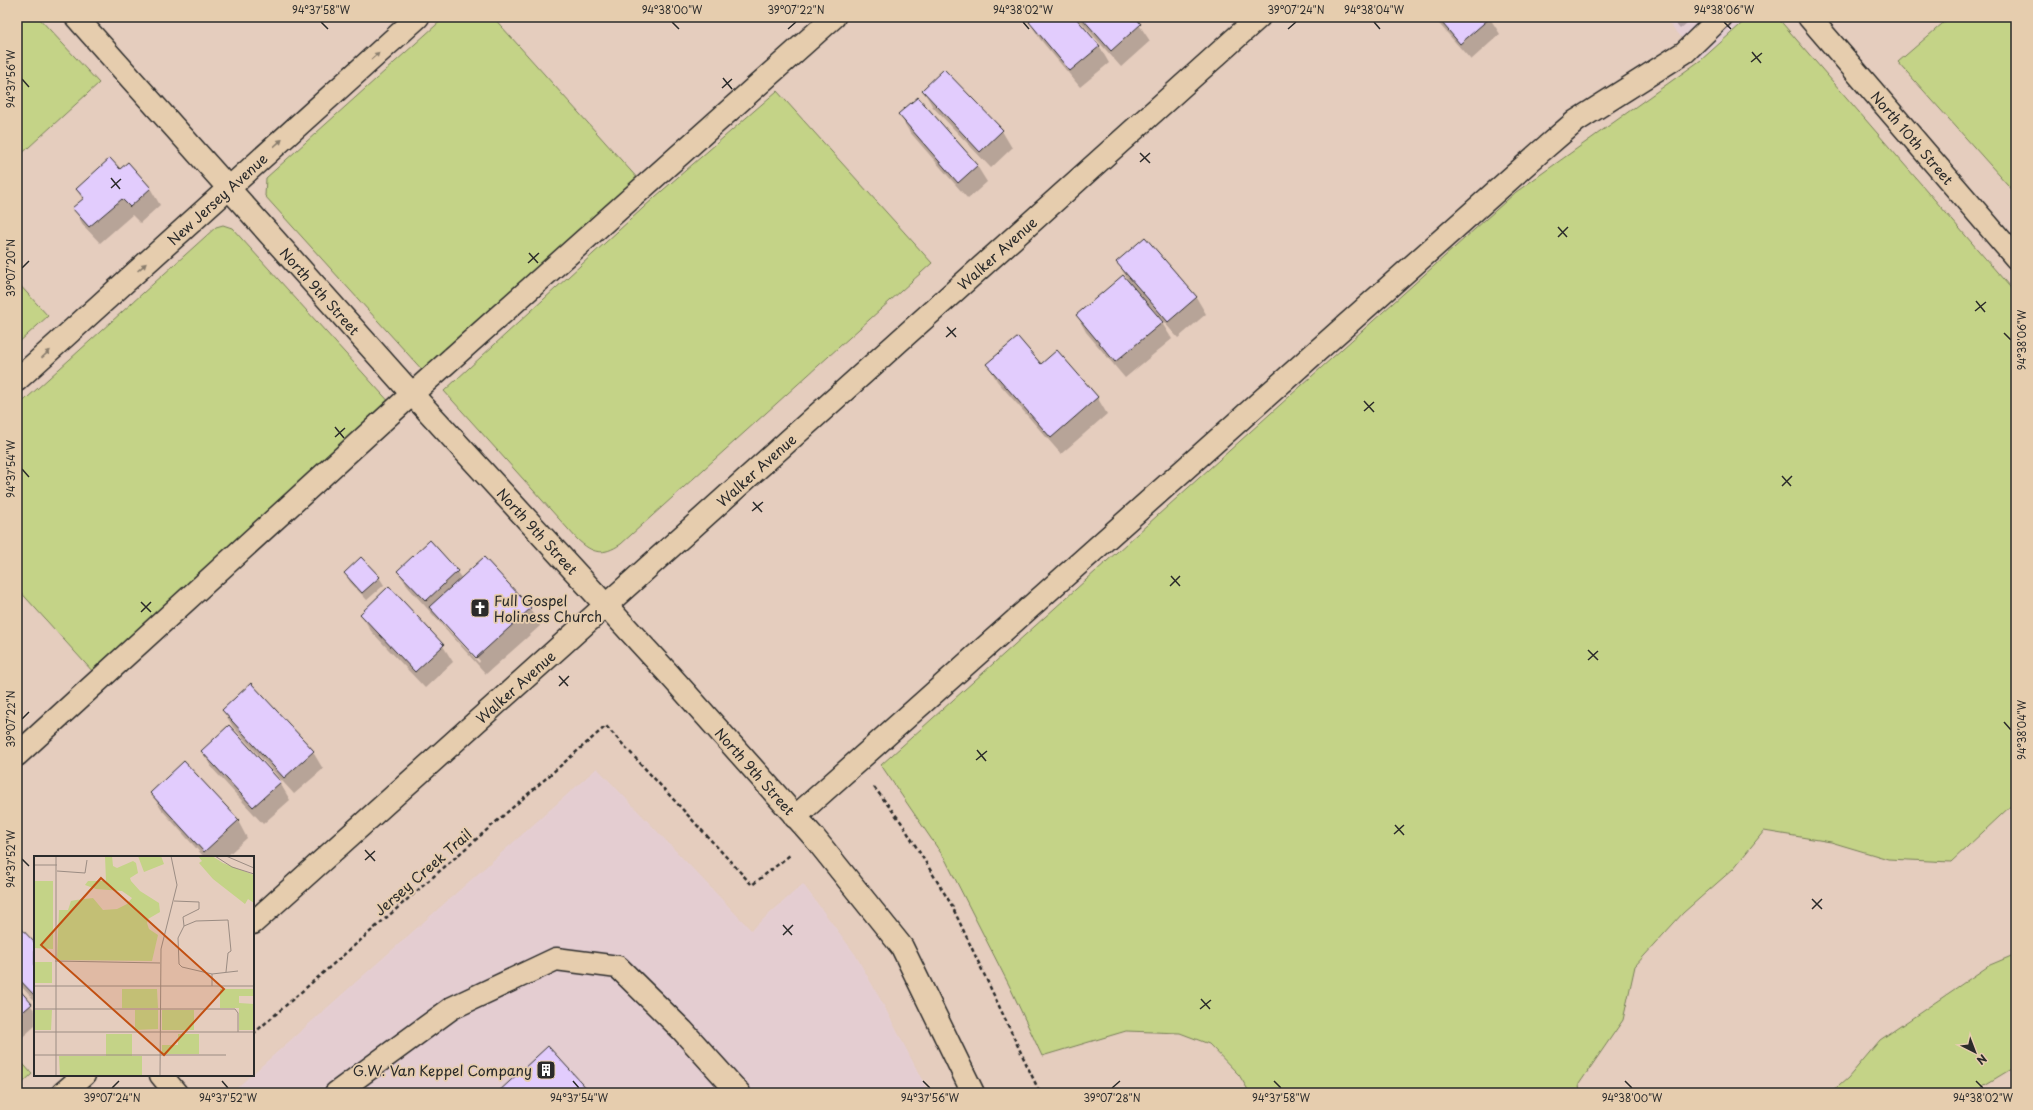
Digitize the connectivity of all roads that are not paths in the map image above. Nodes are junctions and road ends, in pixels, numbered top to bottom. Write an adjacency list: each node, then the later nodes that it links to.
1 (76, 17): 7 (street, North 9th Street)
2 (418, 17): 7 (street, New Jersey Avenue, one-way to 2)
3 (834, 17): 10 (street)
4 (1259, 17): 11 (street, Walker Avenue)
5 (1721, 17): 13 (street)
6 (1809, 17): 8 (street, North 10th Street)
7 (228, 188): 9 (street, New Jersey Avenue, one-way to 7); 10 (street, North 9th Street)
8 (2016, 258)
9 (17, 380)
10 (412, 394): 11 (street, North 9th Street); 12 (street)
11 (606, 606): 13 (street, North 9th Street); 14 (street, Walker Avenue)
12 (17, 755)
13 (795, 817): 21 (street, North 9th Street)
14 (254, 922)
15 (83, 1076): 17 (street)
16 (162, 1076): 18 (street)
17 (63, 1093)
18 (176, 1093)
19 (336, 1093): 20 (street)
20 (739, 1093)
21 (973, 1093)

